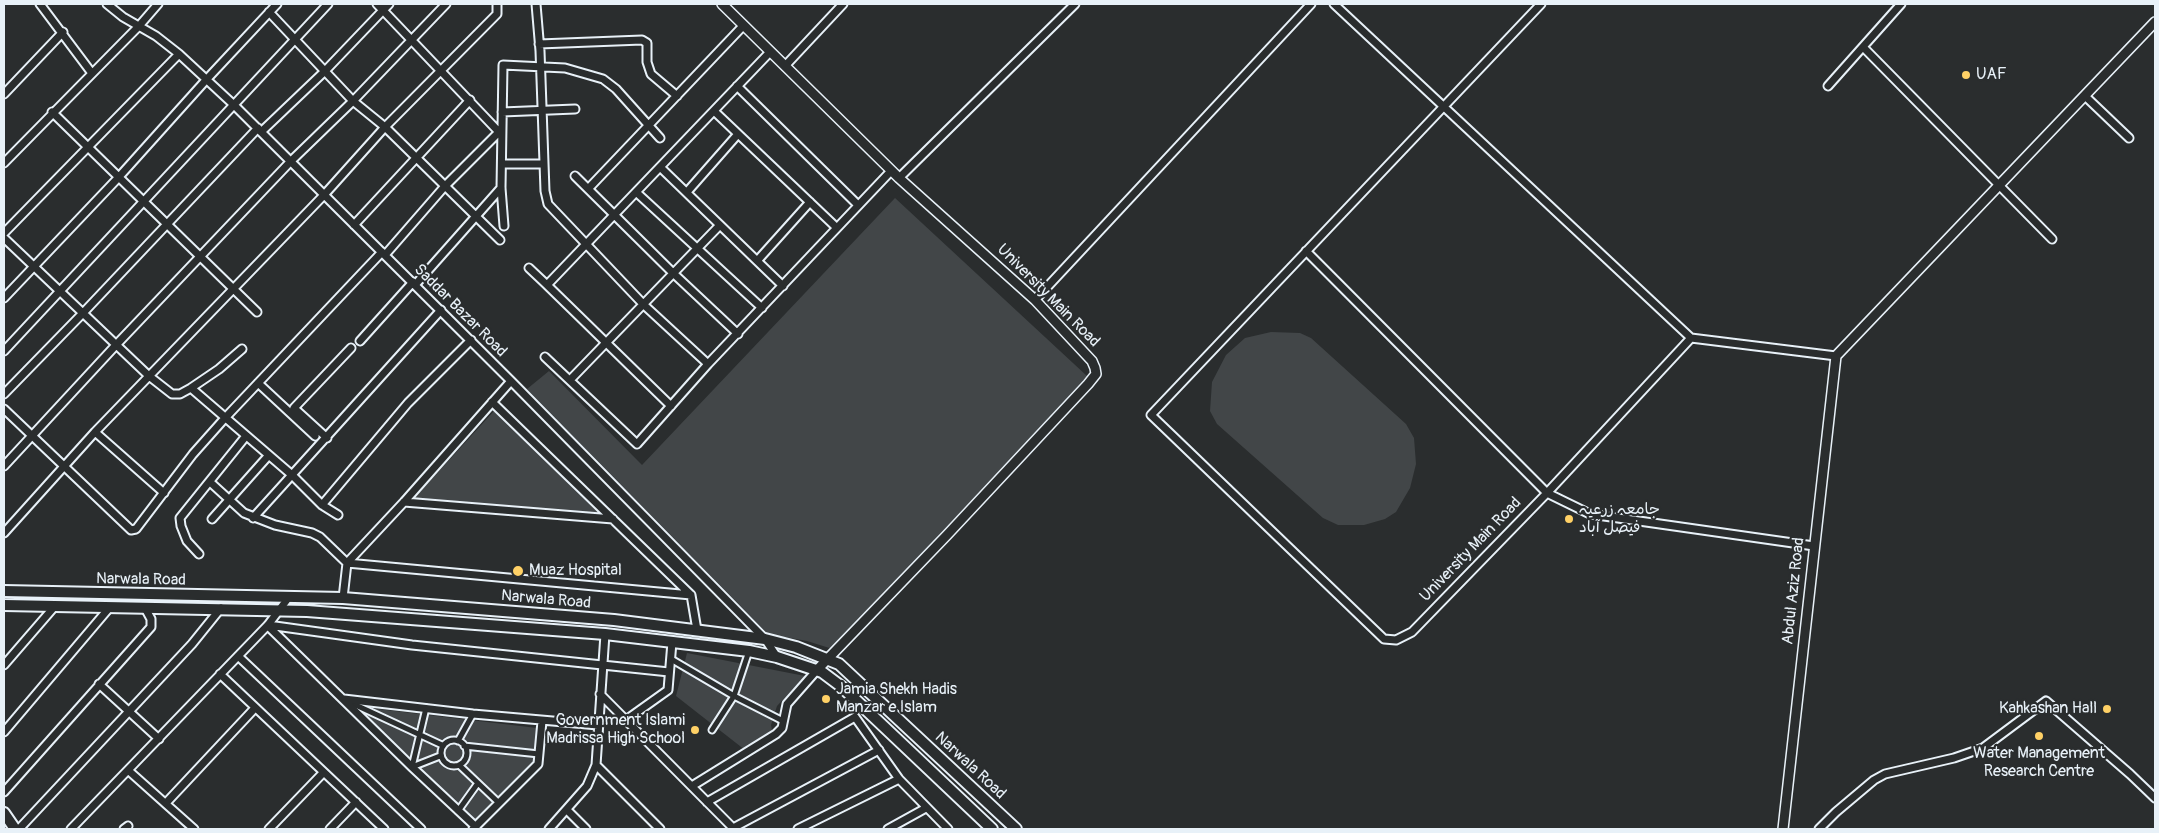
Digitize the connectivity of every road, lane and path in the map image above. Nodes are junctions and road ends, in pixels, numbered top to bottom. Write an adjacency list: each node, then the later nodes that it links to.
1 (40, 4): 23 (street)
2 (107, 4): 21 (street, Saddar Bazar Road)
3 (158, 4): 21 (street)
4 (277, 4): 19 (street)
5 (328, 4): 24 (street)
6 (377, 4): 18 (street)
7 (389, 4): 18 (street)
8 (446, 4): 25 (street)
9 (497, 4): 33 (street)
10 (536, 4): 26 (street)
11 (722, 4): 22 (street, University Main Road)
12 (843, 4): 31 (street)
13 (1075, 4): 66 (street)
14 (1311, 4): 103 (street)
15 (1334, 4): 44 (street)
16 (1541, 4): 44 (street)
17 (1902, 4): 27 (street)
18 (383, 10): 25 (street); 32 (street)
19 (269, 12): 24 (street); 35 (street)
20 (2155, 22): 40 (street)
21 (139, 26): 29 (street, Saddar Bazar Road); 34 (street)
22 (744, 26): 28 (street, University Main Road); 39 (street)
23 (63, 32): 34 (street); 38 (street)
24 (295, 39): 32 (street); 43 (street)
25 (412, 40): 33 (street); 42 (street)
26 (539, 44): 30 (street); 39 (street)
27 (1864, 48): 37 (street); 68 (street)
28 (770, 52): 31 (street, University Main Road); 36 (street)
29 (179, 54): 35 (street, Saddar Bazar Road); 56 (street)
30 (540, 66): 46 (street); 49 (street); 50 (street)
31 (785, 66): 63 (street, University Main Road)
32 (325, 71): 42 (street); 52 (street)
33 (441, 71): 41 (street); 51 (street)
34 (92, 72): 48 (street)
35 (206, 80): 43 (street, Saddar Bazar Road); 65 (street)
36 (737, 86): 47 (street); 76 (street)
37 (1828, 86)
38 (4, 94)
39 (677, 96): 50 (street)
40 (2085, 96): 55 (street); 68 (street)
41 (470, 100): 57 (street); 67 (street)
42 (353, 101): 51 (street); 58 (street)
43 (234, 105): 52 (street, Saddar Bazar Road); 74 (street)
44 (1443, 106): 90 (street); 110 (street)
45 (575, 109): 46 (street)
46 (542, 110): 49 (street); 61 (street)
47 (714, 111): 53 (street); 62 (street)
48 (52, 112): 56 (street); 59 (street)
49 (502, 112): 60 (street)
50 (649, 125): 54 (street); 70 (street)
51 (385, 127): 57 (street); 73 (street)
52 (260, 130): 58 (street, Saddar Bazar Road); 79 (street)
53 (738, 134): 72 (street); 75 (street)
54 (660, 138)
55 (2129, 138)
56 (87, 147): 65 (street); 84 (street)
57 (415, 157): 67 (street); 80 (street)
58 (291, 161): 73 (street, Saddar Bazar Road); 92 (street)
59 (4, 163)
60 (502, 164): 61 (street); 69 (street)
61 (544, 164): 88 (street)
62 (660, 167): 71 (street); 72 (street)
63 (891, 171): 66 (street, University Main Road); 76 (street)
64 (575, 176): 70 (street)
65 (118, 178): 74 (street); 94 (street)
66 (899, 178): 103 (street, University Main Road)
67 (445, 186): 78 (street); 91 (street)
68 (1999, 186): 87 (street); 118 (street)
69 (502, 188): 78 (street); 82 (street)
70 (588, 189): 77 (street)
71 (636, 192): 77 (street); 89 (street)
72 (687, 192): 81 (street)
73 (324, 195): 80 (street, Saddar Bazar Road); 101 (street)
74 (142, 202): 79 (street); 100 (street)
75 (810, 202): 83 (street); 93 (street)
76 (858, 205): 83 (street)
77 (614, 215): 88 (street); 96 (street)
78 (476, 217): 86 (street); 97 (street)
79 (166, 225): 92 (street); 108 (street)
80 (354, 225): 91 (street, Saddar Bazar Road)
81 (720, 225): 89 (street); 93 (street)
82 (504, 226)
83 (837, 228): 99 (street)
84 (4, 233)
85 (4, 238): 94 (street)
86 (500, 240)
87 (2052, 240)
88 (586, 245): 98 (street); 104 (street)
89 (698, 248): 96 (street); 105 (street)
90 (1306, 251): 142 (street); 142 (street, University Main Road)
91 (384, 254): 97 (street, Saddar Bazar Road); 124 (street)
92 (199, 257): 101 (street); 113 (street)
93 (757, 261): 99 (street)
94 (34, 266): 100 (street); 102 (street)
95 (529, 268): 98 (street)
96 (673, 273): 104 (street); 109 (street)
97 (414, 284): 106 (street, Saddar Bazar Road); 112 (street)
98 (547, 285): 114 (street)
99 (783, 286): 105 (street)
100 (59, 290): 108 (street); 117 (street)
101 (233, 290): 107 (street); 121 (street)
102 (4, 298)
103 (1035, 300): 173 (street, University Main Road)
104 (644, 305): 114 (street); 120 (street)
105 (762, 308): 109 (street)
106 (441, 310): 111 (street, Saddar Bazar Road); 135 (street)
107 (257, 312)
108 (83, 313): 113 (street); 126 (street)
109 (738, 334): 120 (street)
110 (1691, 338): 118 (street); 142 (street, University Main Road)
111 (471, 340): 123 (street, Saddar Bazar Road); 145 (street)
112 (360, 341)
113 (116, 344): 121 (street); 132 (street)
114 (606, 344): 122 (street); 128 (street)
115 (351, 348): 135 (street)
116 (242, 349): 125 (street)
117 (4, 351)
118 (1836, 356): 151 (street, Abdul Aziz Road)
119 (545, 357): 122 (street)
120 (708, 364): 128 (street)
121 (150, 376): 125 (street); 131 (street)
122 (570, 380): 128 (street)
123 (511, 381): 127 (street); 167 (street, Saddar Bazar Road)
124 (258, 382): 130 (street); 134 (street)
125 (191, 388): 130 (street)
126 (4, 394)
127 (492, 402): 144 (street); 149 (street)
128 (671, 406)
129 (4, 409): 132 (street)
130 (225, 418): 133 (street); 141 (street)
131 (95, 432): 138 (street); 141 (street)
132 (33, 436): 137 (street); 138 (street)
133 (246, 436): 136 (street); 140 (street)
134 (316, 436)
135 (327, 438): 139 (street)
136 (269, 455): 139 (street); 143 (street)
137 (4, 466)
138 (64, 466): 141 (street); 150 (street)
139 (292, 475): 145 (street); 147 (street)
140 (210, 482): 143 (street); 152 (street)
141 (164, 493)
142 (1548, 493): 151 (street)
143 (229, 498): 147 (street); 148 (street)
144 (404, 502): 149 (street); 153 (street)
145 (322, 505): 146 (street)
146 (338, 515)
147 (253, 518): 153 (street)
148 (212, 519)
149 (612, 519): 155 (street)
150 (4, 533)
151 (1814, 546): 237 (street, Abdul Aziz Road)
152 (200, 554)
153 (346, 563): 155 (street); 157 (street)
154 (4, 592): 156 (main road, Narwala Road)
155 (691, 595): 165 (street)
156 (289, 597): 157 (main road, Narwala Road); 163 (street)
157 (343, 598): 165 (main road, Narwala Road)
158 (4, 605): 159 (main road, Narwala Road)
159 (54, 606): 160 (main road, Narwala Road); 174 (street)
160 (110, 606): 161 (main road, Narwala Road); 192 (street)
161 (145, 608): 162 (main road, Narwala Road); 179 (street)
162 (221, 608): 163 (main road, Narwala Road); 185 (street)
163 (280, 610): 164 (street); 166 (main road, Narwala Road)
164 (268, 626): 170 (street); 175 (street); 182 (street)
165 (697, 630): 167 (main road, Narwala Road)
166 (605, 634): 168 (main road, Narwala Road); 175 (street)
167 (764, 639): 171 (street, Saddar Bazar Road); 173 (main road, Narwala Road)
168 (672, 642): 169 (main road, Narwala Road); 172 (street)
169 (749, 651): 171 (main road, Narwala Road); 181 (street)
170 (238, 656): 178 (street); 229 (street)
171 (777, 657): 176 (main road, Narwala Road)
172 (671, 659): 177 (street); 181 (street)
173 (829, 660): 176 (street, University Main Road); 236 (main road, Narwala Road)
174 (4, 665)
175 (602, 665): 177 (street); 180 (street)
176 (817, 670): 189 (street); 221 (main road, Narwala Road)
177 (670, 672): 187 (street)
178 (220, 674): 183 (street); 194 (street)
179 (99, 684): 185 (street); 209 (street)
180 (600, 694): 187 (street); 190 (street)
181 (734, 696): 189 (street); 191 (street)
182 (344, 699): 184 (street); 193 (street); 203 (street)
183 (256, 708): 205 (street); 213 (street)
184 (426, 708): 186 (street); 193 (street)
185 (129, 712): 194 (street); 223 (street)
186 (473, 714): 188 (street); 195 (street)
187 (626, 720): 208 (street)
188 (542, 721): 190 (street); 199 (street)
189 (783, 721): 208 (street)
190 (598, 725): 202 (street)
191 (712, 730)
192 (4, 732)
193 (419, 735): 196 (street); 203 (street)
194 (159, 739): 204 (street)
195 (458, 741): 196 (street); 197 (street)
196 (442, 745): 200 (street)
197 (464, 746): 199 (street); 201 (street)
198 (879, 750): 206 (street); 212 (street); 220 (street)
199 (539, 754): 214 (street)
200 (440, 756): 201 (street); 203 (street)
201 (459, 764): 207 (street)
202 (596, 765): 217 (street); 232 (street)
203 (412, 767): 216 (street)
204 (129, 771): 213 (street); 224 (street)
205 (323, 773): 211 (street); 226 (street)
206 (899, 779): 215 (street); 233 (street)
207 (478, 783): 214 (street); 216 (street)
208 (692, 786): 212 (street)
209 (4, 792)
210 (2155, 798): 238 (street)
211 (356, 802): 227 (street); 228 (street)
212 (707, 802): 220 (street)
213 (166, 803): 225 (street)
214 (499, 803): 219 (street)
215 (926, 808): 234 (street); 235 (street)
216 (458, 810): 219 (street)
217 (567, 810): 230 (street); 231 (street)
218 (4, 813): 222 (main road)
219 (475, 828)
220 (733, 828)
221 (988, 828)
222 (15, 829)
223 (19, 829)
224 (71, 829)
225 (194, 829)
226 (270, 829)
227 (330, 829)
228 (384, 829)
229 (421, 829)
230 (549, 829)
231 (586, 829)
232 (660, 829)
233 (798, 829)
234 (888, 829)
235 (948, 829)
236 (1016, 829)
237 (1783, 829)
238 (1819, 829)

